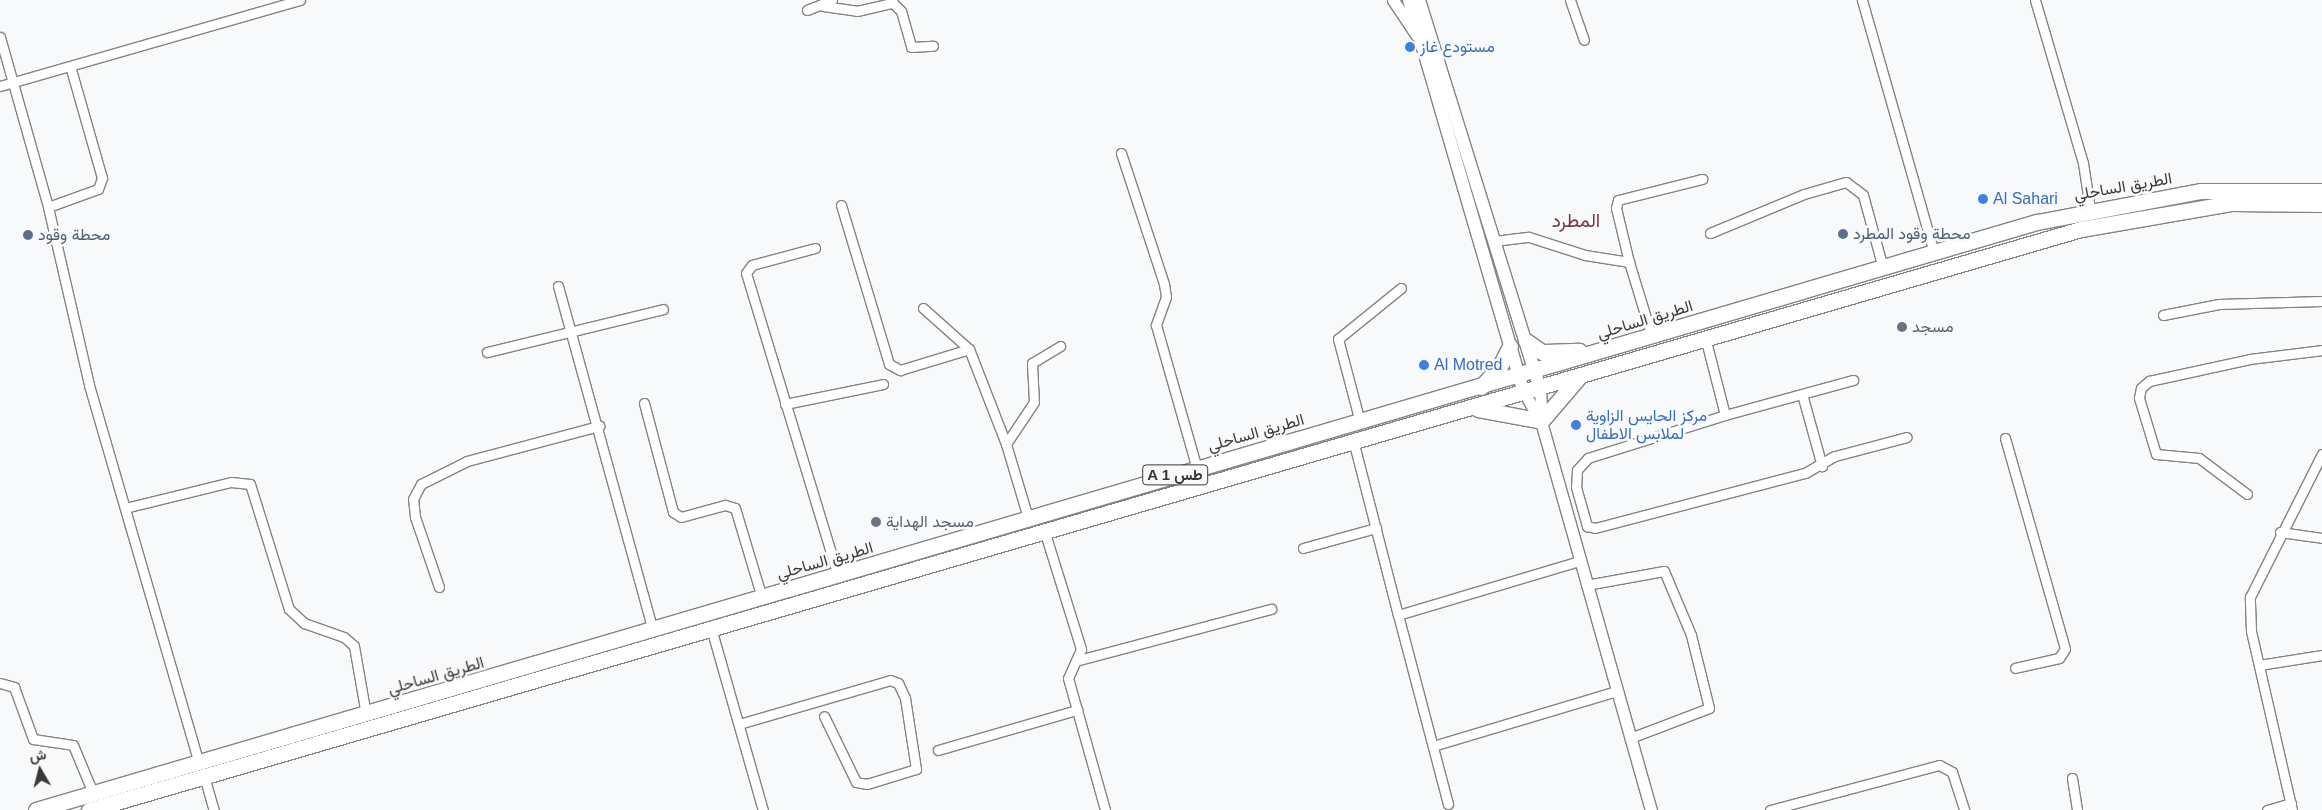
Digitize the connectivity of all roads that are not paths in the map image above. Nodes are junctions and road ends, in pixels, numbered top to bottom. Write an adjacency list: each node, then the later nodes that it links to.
1 (300, 0): 16 (street)
2 (832, 0): 10 (street)
3 (1393, 0): 14 (street)
4 (1409, 0): 14 (main road)
5 (1419, 0): 27 (main road)
6 (1570, 0): 13 (street)
7 (1862, 0): 29 (street)
8 (2035, 0): 25 (street)
9 (892, 2): 10 (street); 15 (street)
10 (823, 6): 11 (street)
11 (807, 10)
12 (0, 37): 17 (street)
13 (1584, 40)
14 (1424, 42): 43 (main road)
15 (933, 46)
16 (70, 66): 17 (street); 24 (street)
17 (14, 82): 18 (street); 24 (street)
18 (0, 86)
19 (1121, 152): 71 (street)
20 (1702, 180): 30 (street)
21 (2322, 191): 25 (highway, الطريق الساحلي / A 1 طس)
22 (2322, 204): 41 (highway, الطريق الساحلي / A 1 طس)
23 (841, 205): 44 (street)
24 (48, 207): 73 (street)
25 (2090, 209): 29 (highway, الطريق الساحلي / A 1 طس)
26 (1710, 233): 31 (street)
27 (1494, 241): 30 (street); 40 (main road)
28 (816, 248): 58 (street)
29 (1934, 252): 31 (highway, الطريق الساحلي / A 1 طس)
30 (1629, 262): 39 (street)
31 (1883, 268): 39 (highway, الطريق الساحلي / A 1 طس)
32 (558, 286): 38 (street)
33 (1401, 288): 62 (street)
34 (2322, 301): 37 (street)
35 (923, 308): 44 (street)
36 (664, 309): 38 (street)
37 (2163, 315)
38 (571, 328): 46 (street); 63 (street)
39 (1652, 337): 47 (highway, الطريق الساحلي / A 1 طس)
40 (1526, 341): 47 (highway); 48 (main road)
41 (1706, 341): 50 (highway, الطريق الساحلي / A 1 طس); 60 (street)
42 (1060, 346): 67 (street)
43 (1510, 346): 49 (main road); 53 (highway)
44 (969, 349): 67 (street)
45 (2322, 350): 72 (street)
46 (487, 352)
47 (1595, 354): 48 (highway, الطريق الساحلي / A 1 طس)
48 (1535, 372): 49 (highway, الطريق الساحلي / A 1 طس); 54 (main road)
49 (1518, 377): 53 (highway, الطريق الساحلي / A 1 طس); 55 (main road)
50 (1580, 377): 54 (highway, الطريق الساحلي / A 1 طس); 61 (highway)
51 (1853, 380): 56 (street)
52 (883, 384): 58 (street)
53 (1480, 388): 62 (highway, الطريق الساحلي / A 1 طس)
54 (1540, 388): 55 (highway, الطريق الساحلي / A 1 طس); 61 (street)
55 (1524, 392): 59 (highway, الطريق الساحلي / A 1 طس); 61 (street)
56 (1802, 394): 60 (street); 69 (street)
57 (644, 403): 84 (street)
58 (785, 404): 81 (street)
59 (1472, 408): 61 (highway); 66 (highway, الطريق الساحلي / A 1 طس)
60 (1725, 415): 69 (street)
61 (1541, 421): 80 (street)
62 (1360, 422): 71 (highway, الطريق الساحلي / A 1 طس)
63 (599, 426): 83 (street); 88 (street)
64 (1906, 437): 69 (street)
65 (2005, 438): 92 (street)
66 (1353, 440): 75 (street); 76 (highway, الطريق الساحلي / A 1 طس)
67 (1006, 444): 74 (street)
68 (2322, 454): 70 (street)
69 (1822, 466)
70 (2318, 466): 77 (street)
71 (1197, 468): 74 (highway, الطريق الساحلي / A 1 طس)
72 (2247, 494)
73 (126, 508): 96 (street); 102 (street)
74 (1028, 518): 81 (highway, الطريق الساحلي / A 1 طس)
75 (1376, 528): 79 (street); 86 (street)
76 (1044, 530): 87 (highway, الطريق الساحلي / A 1 طس); 90 (street)
77 (2280, 532): 78 (street); 91 (street)
78 (2322, 538)
79 (1303, 548)
80 (1579, 562): 82 (street); 86 (street)
81 (838, 574): 84 (highway, الطريق الساحلي / A 1 طس)
82 (1586, 585): 94 (street); 99 (street)
83 (439, 587)
84 (762, 598): 88 (highway, الطريق الساحلي / A 1 طس)
85 (1271, 609): 90 (street)
86 (1398, 614): 100 (street)
87 (711, 628): 98 (street); 102 (highway, الطريق الساحلي / A 1 طس)
88 (653, 631): 96 (highway, الطريق الساحلي / A 1 طس)
89 (2322, 655): 91 (street)
90 (1079, 660): 95 (street)
91 (2260, 666): 107 (street)
92 (2015, 668)
93 (0, 683): 104 (street)
94 (1616, 691): 99 (street); 100 (street)
95 (1077, 710): 101 (street); 112 (street)
96 (366, 715): 102 (highway, الطريق الساحلي / A 1 طس)
97 (824, 716): 98 (street)
98 (739, 724): 111 (street)
99 (1630, 738): 113 (street)
100 (1433, 746): 105 (street)
101 (938, 750)
102 (202, 770): 104 (highway, الطريق الساحلي / A 1 طس); 109 (highway, الطريق الساحلي / A 1 طس); 110 (street)
103 (2072, 778): 116 (street)
104 (92, 793): 106 (highway, الطريق الساحلي / A 1 طس)
105 (1448, 804)
106 (72, 805): 108 (highway, الطريق الساحلي / A 1 طس)
107 (2292, 807): 117 (street)
108 (36, 810)
109 (89, 810)
110 (214, 810)
111 (763, 810)
112 (1105, 810)
113 (1651, 810)
114 (1770, 810): 115 (street)
115 (1964, 810)
116 (2077, 810)
117 (2267, 810)

